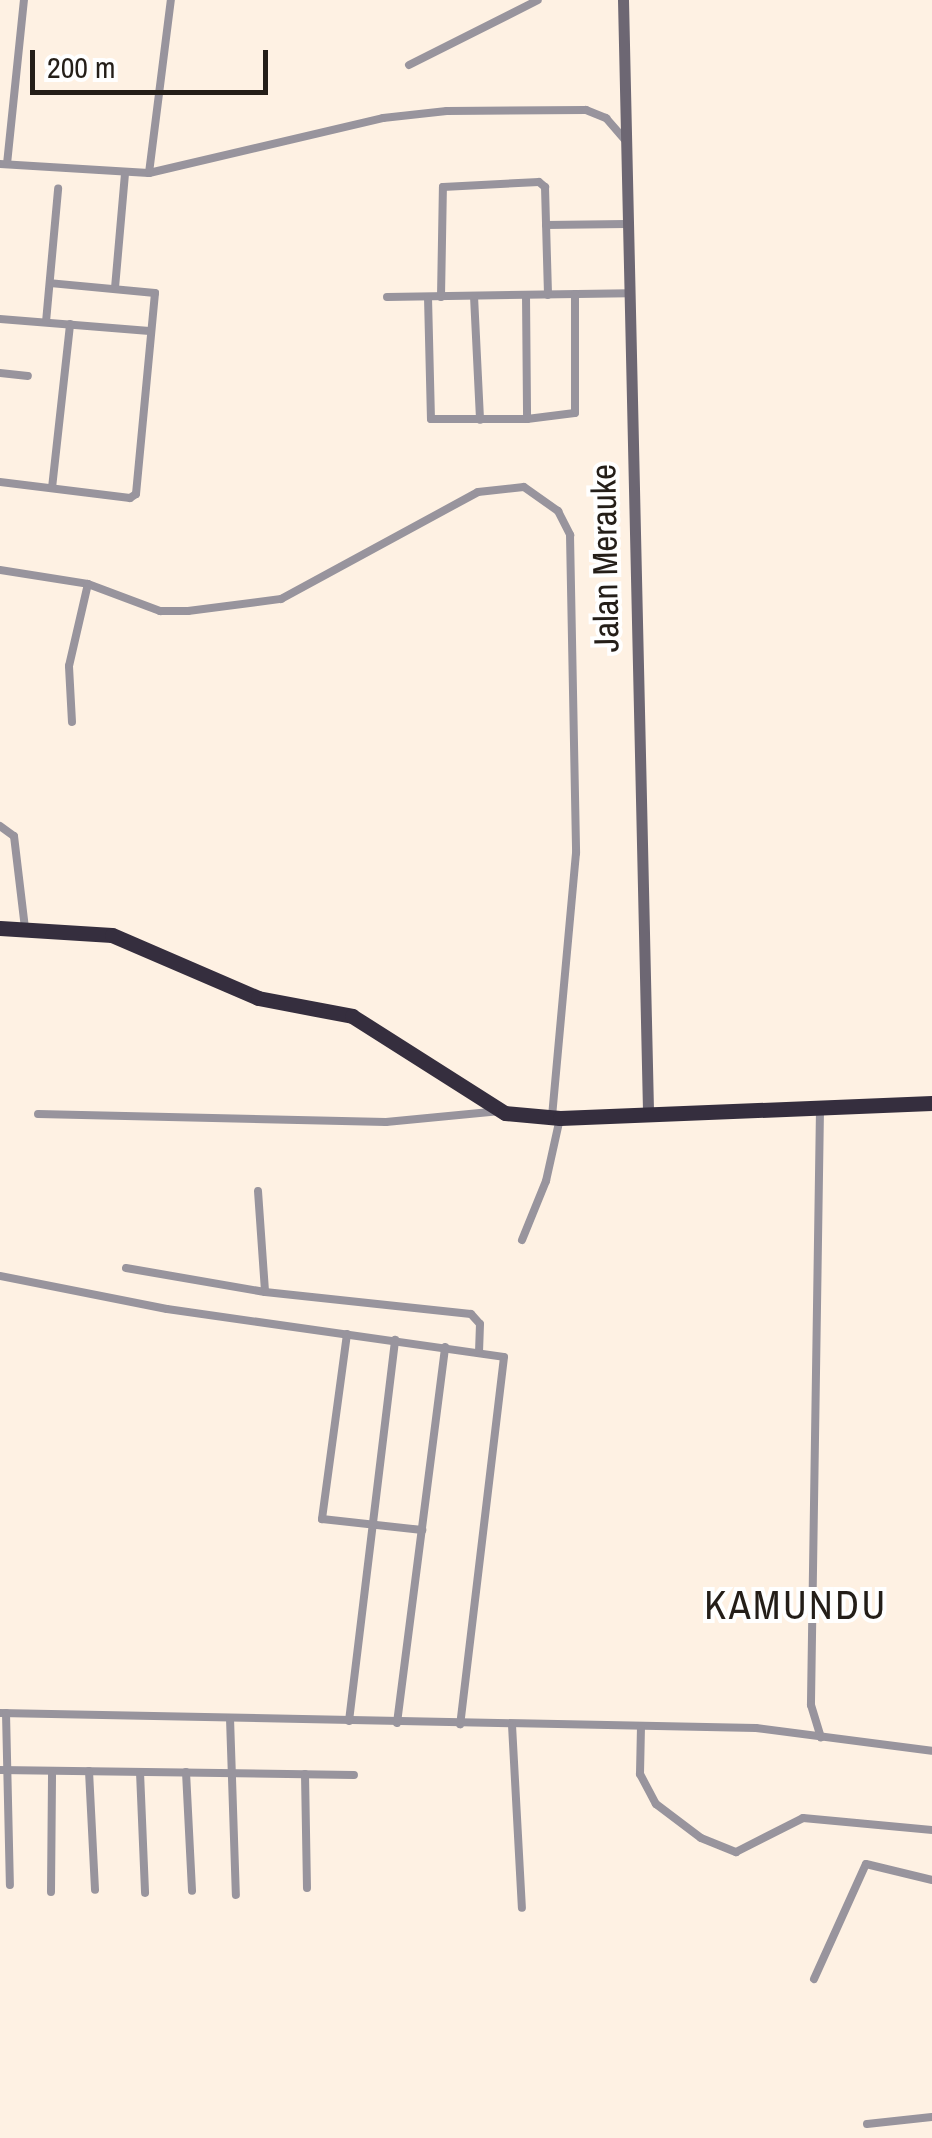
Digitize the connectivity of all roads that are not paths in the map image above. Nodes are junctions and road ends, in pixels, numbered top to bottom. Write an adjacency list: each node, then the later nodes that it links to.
1 (24, 0): 7 (street)
2 (171, 0): 8 (street)
3 (538, 0): 5 (street)
4 (622, 0): 6 (street, Jalan Merauke)
5 (408, 66)
6 (624, 139): 8 (street); 11 (street, Jalan Merauke)
7 (4, 164): 9 (street)
8 (149, 173): 9 (street)
9 (125, 174): 14 (street)
10 (58, 189): 13 (street)
11 (626, 224): 12 (street); 15 (street, Jalan Merauke)
12 (546, 225): 18 (street); 19 (street)
13 (50, 282): 14 (street); 24 (street)
14 (115, 288): 26 (street)
15 (628, 293): 16 (street); 43 (street, Jalan Merauke)
16 (575, 294): 18 (street); 30 (street)
17 (526, 295): 18 (street); 20 (street); 30 (street)
18 (548, 295)
19 (440, 296): 20 (street); 21 (street)
20 (474, 296): 29 (street)
21 (428, 297): 22 (street); 29 (street)
22 (387, 298)
23 (0, 318): 24 (street)
24 (46, 322): 25 (street)
25 (70, 324): 26 (street); 32 (street)
26 (150, 331): 32 (street)
27 (0, 374): 28 (street)
28 (28, 376)
29 (480, 420): 30 (street)
30 (527, 420)
31 (0, 482): 32 (street)
32 (52, 488)
33 (0, 570): 34 (street)
34 (88, 584): 35 (street); 44 (street)
35 (72, 722)
36 (0, 826): 38 (street)
37 (0, 928): 38 (highway)
38 (26, 928): 41 (highway)
39 (932, 1103): 40 (highway)
40 (820, 1109): 43 (highway); 63 (street)
41 (500, 1111): 42 (street); 44 (highway)
42 (38, 1114)
43 (648, 1114): 44 (highway)
44 (556, 1118): 46 (street)
45 (258, 1191): 49 (street)
46 (522, 1240)
47 (126, 1268): 49 (street)
48 (0, 1276): 50 (street)
49 (266, 1292): 53 (street)
50 (347, 1334): 51 (street); 54 (street)
51 (395, 1340): 52 (street); 54 (street)
52 (444, 1346): 53 (street); 55 (street)
53 (478, 1351): 60 (street)
54 (372, 1524): 55 (street); 58 (street)
55 (422, 1530): 59 (street)
56 (3, 1713): 57 (street); 65 (street)
57 (230, 1718): 58 (street); 70 (street)
58 (350, 1721): 59 (street)
59 (397, 1722): 60 (street)
60 (460, 1724): 61 (street)
61 (512, 1725): 62 (street); 82 (street)
62 (641, 1726): 63 (street); 73 (street)
63 (821, 1737): 64 (street)
64 (932, 1751)
65 (5, 1770): 66 (street); 75 (street)
66 (52, 1770): 67 (street); 78 (street)
67 (89, 1771): 68 (street); 77 (street)
68 (140, 1772): 69 (street); 80 (street)
69 (186, 1772): 70 (street); 79 (street)
70 (232, 1773): 71 (street); 81 (street)
71 (305, 1774): 72 (street); 76 (street)
72 (354, 1775)
73 (932, 1830)
74 (932, 1880): 83 (street)
75 (10, 1885)
76 (307, 1888)
77 (96, 1890)
78 (51, 1892)
79 (192, 1892)
80 (145, 1893)
81 (236, 1895)
82 (522, 1908)
83 (814, 1979)
84 (932, 2117): 85 (street)
85 (867, 2124)

